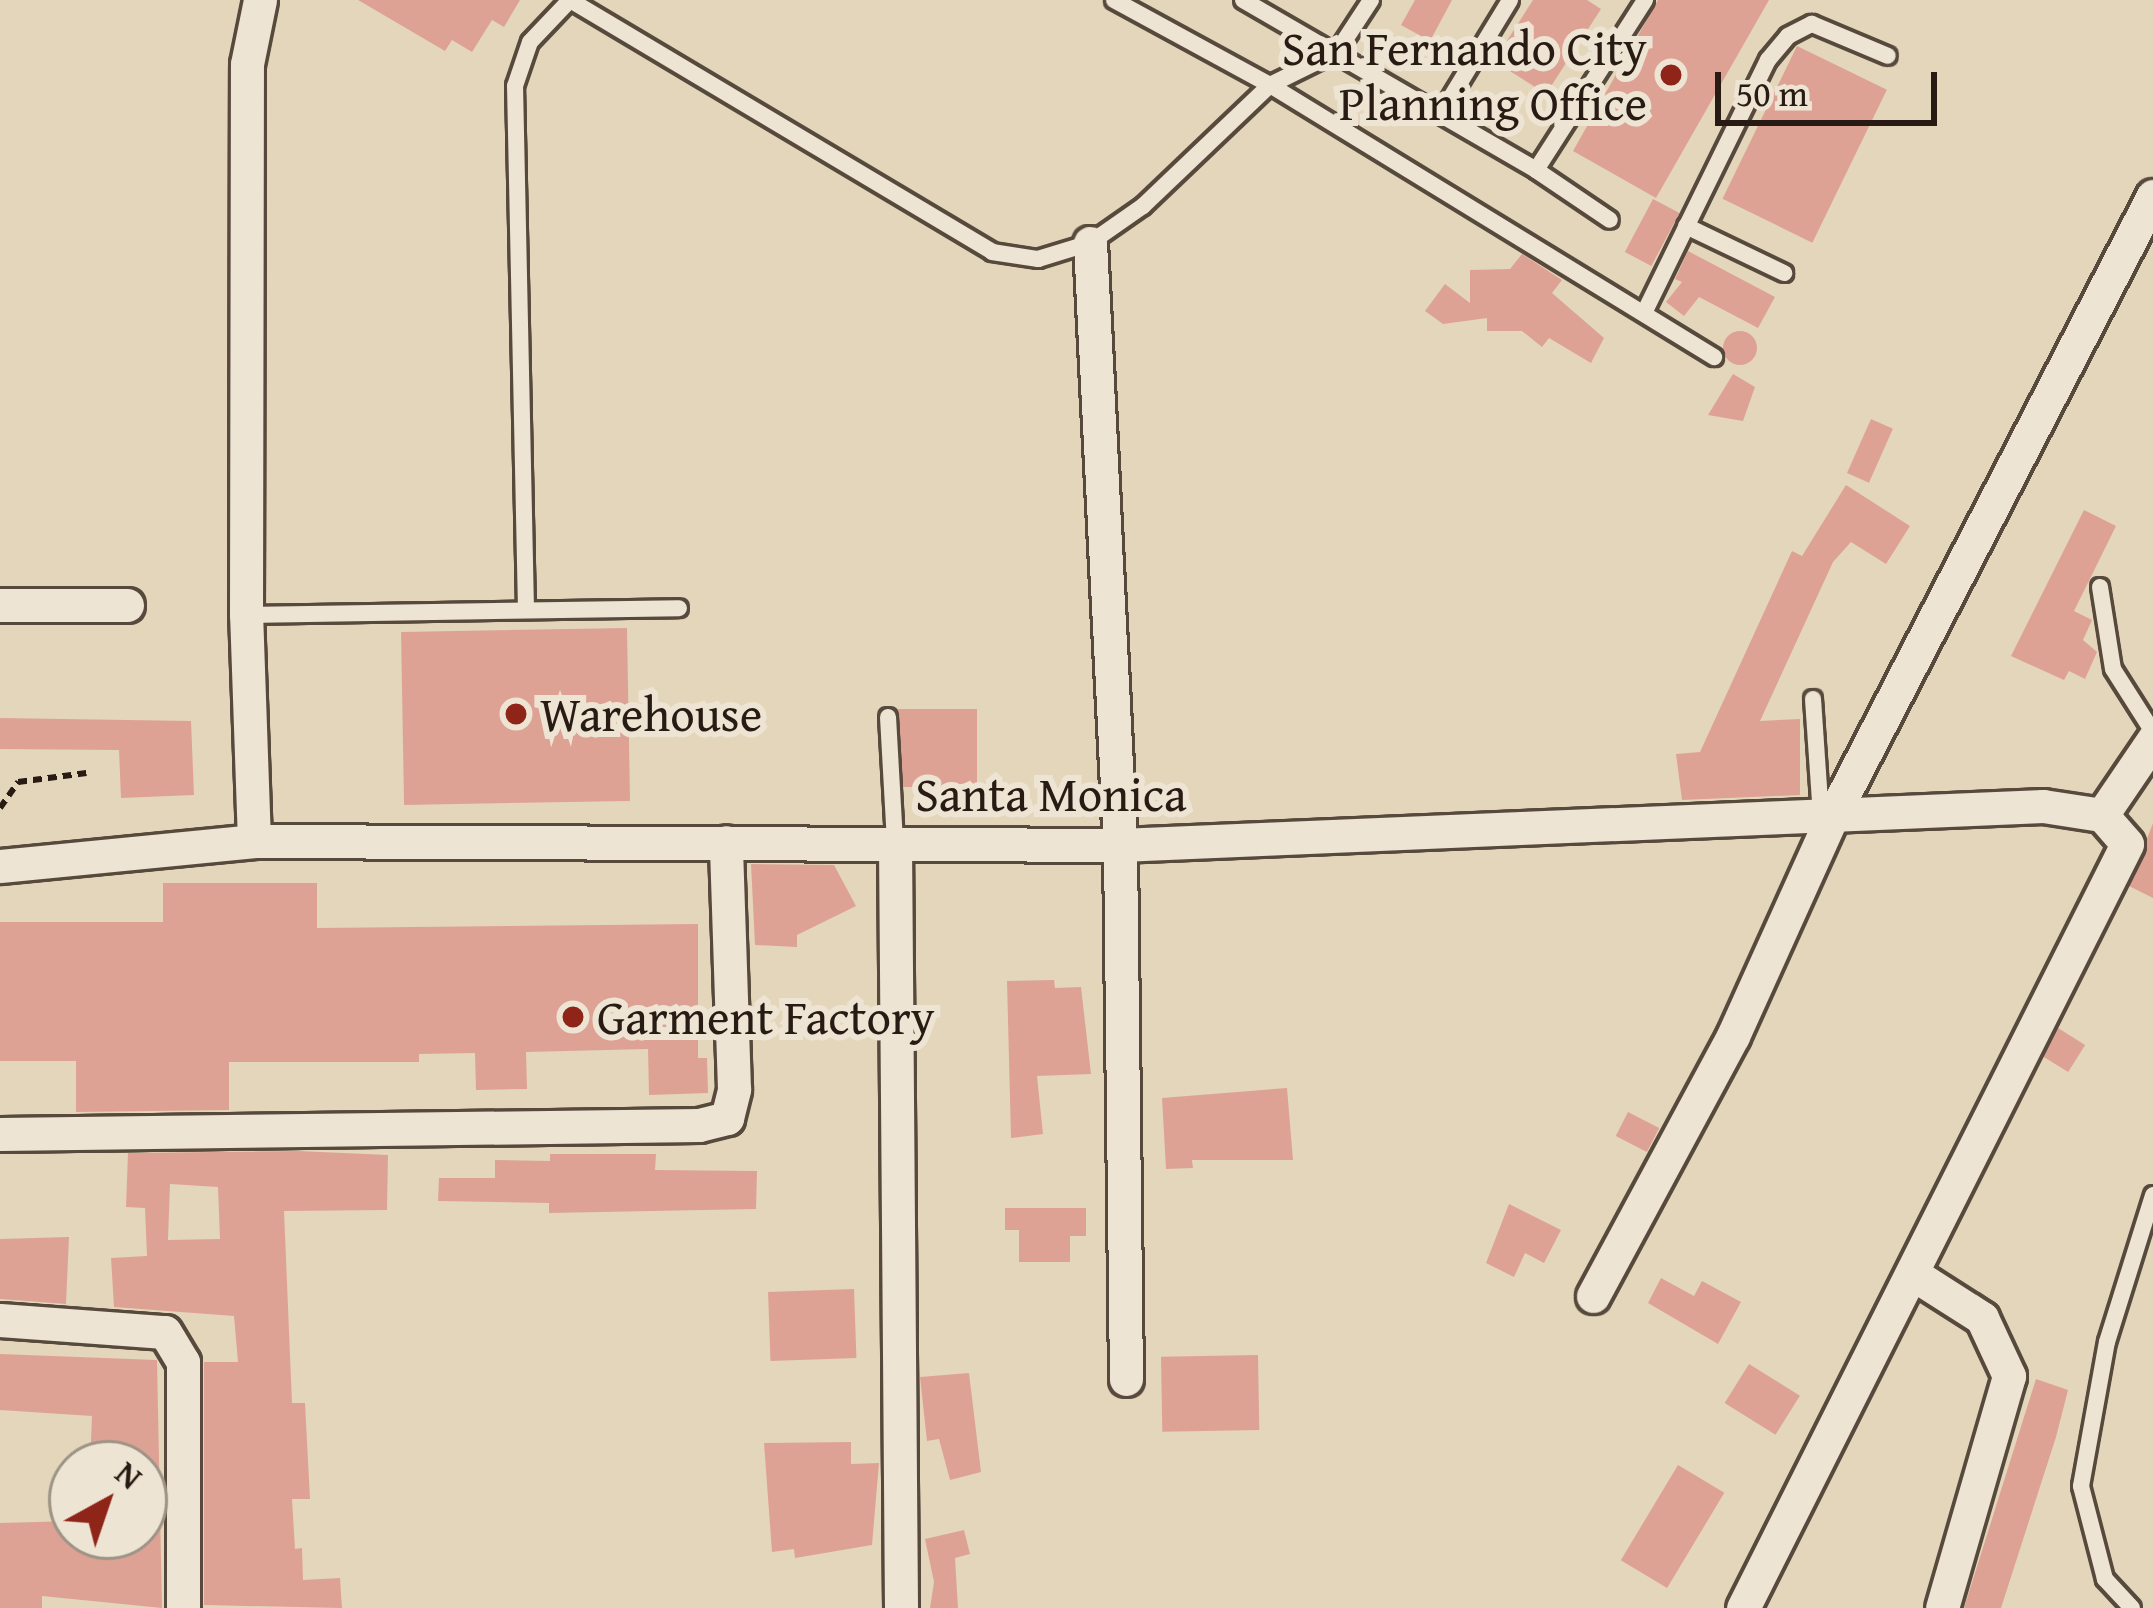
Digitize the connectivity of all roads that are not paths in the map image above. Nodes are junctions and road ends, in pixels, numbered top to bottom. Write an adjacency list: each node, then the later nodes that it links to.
1 (260, 0): 24 (street)
2 (1114, 0): 9 (lane)
3 (1244, 0): 7 (lane)
4 (1370, 0): 7 (lane)
5 (1510, 0): 10 (lane)
6 (1646, 0): 11 (lane)
7 (1336, 52): 9 (lane); 10 (lane)
8 (1888, 56): 14 (lane)
9 (1270, 86): 15 (lane); 17 (lane)
10 (1442, 112): 11 (lane)
11 (1536, 170): 13 (lane)
12 (2153, 196): 29 (street)
13 (1610, 220)
14 (1686, 226): 16 (lane); 17 (lane)
15 (1090, 243): 23 (lane); 33 (street)
16 (1784, 273)
17 (1645, 311): 18 (lane)
18 (1714, 357)
19 (2100, 587): 27 (lane)
20 (0, 605): 21 (street)
21 (128, 605)
22 (679, 608): 23 (lane)
23 (526, 610): 24 (lane)
24 (246, 615): 30 (street)
25 (1814, 699): 29 (lane)
26 (888, 717): 32 (lane)
27 (2153, 736): 28 (street)
28 (2102, 815): 29 (street, Santa Monica); 37 (street)
29 (1827, 817): 33 (street, Santa Monica); 38 (street)
30 (254, 842): 31 (street, Santa Monica); 34 (street, Santa Monica)
31 (726, 842): 32 (street, Santa Monica); 35 (street)
32 (895, 843): 33 (street, Santa Monica); 42 (street)
33 (1120, 845): 40 (street)
34 (0, 866)
35 (0, 1134)
36 (2153, 1195): 45 (lane)
37 (1913, 1274): 43 (street); 44 (street)
38 (1592, 1296)
39 (0, 1320): 41 (street)
40 (1126, 1379)
41 (183, 1608)
42 (901, 1608)
43 (1743, 1608)
44 (1942, 1608)
45 (2132, 1608)

